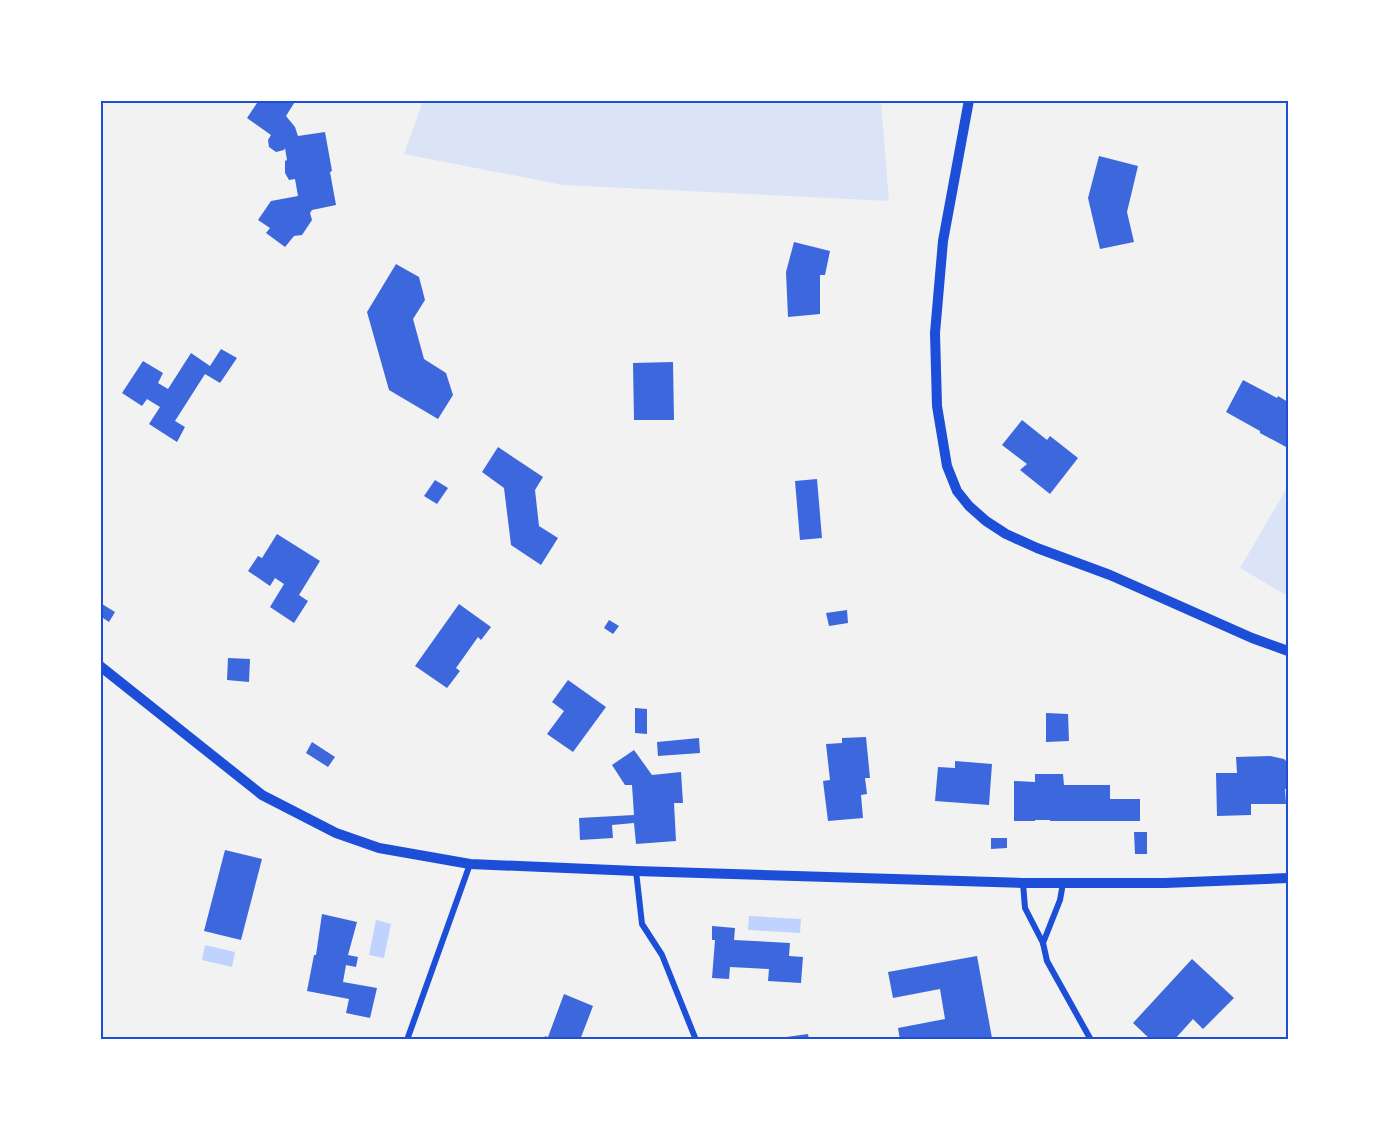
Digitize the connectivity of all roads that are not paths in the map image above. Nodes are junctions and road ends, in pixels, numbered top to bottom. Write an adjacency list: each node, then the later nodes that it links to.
1 (969, 100): 2 (street)
2 (1288, 651)
3 (100, 666): 4 (street)
4 (470, 864): 5 (street); 10 (street)
5 (636, 871): 7 (street); 11 (street)
6 (1288, 878): 8 (street)
7 (1023, 883): 8 (street); 9 (street)
8 (1063, 883): 9 (street)
9 (1043, 943): 12 (street)
10 (407, 1040)
11 (696, 1040)
12 (1091, 1040)

